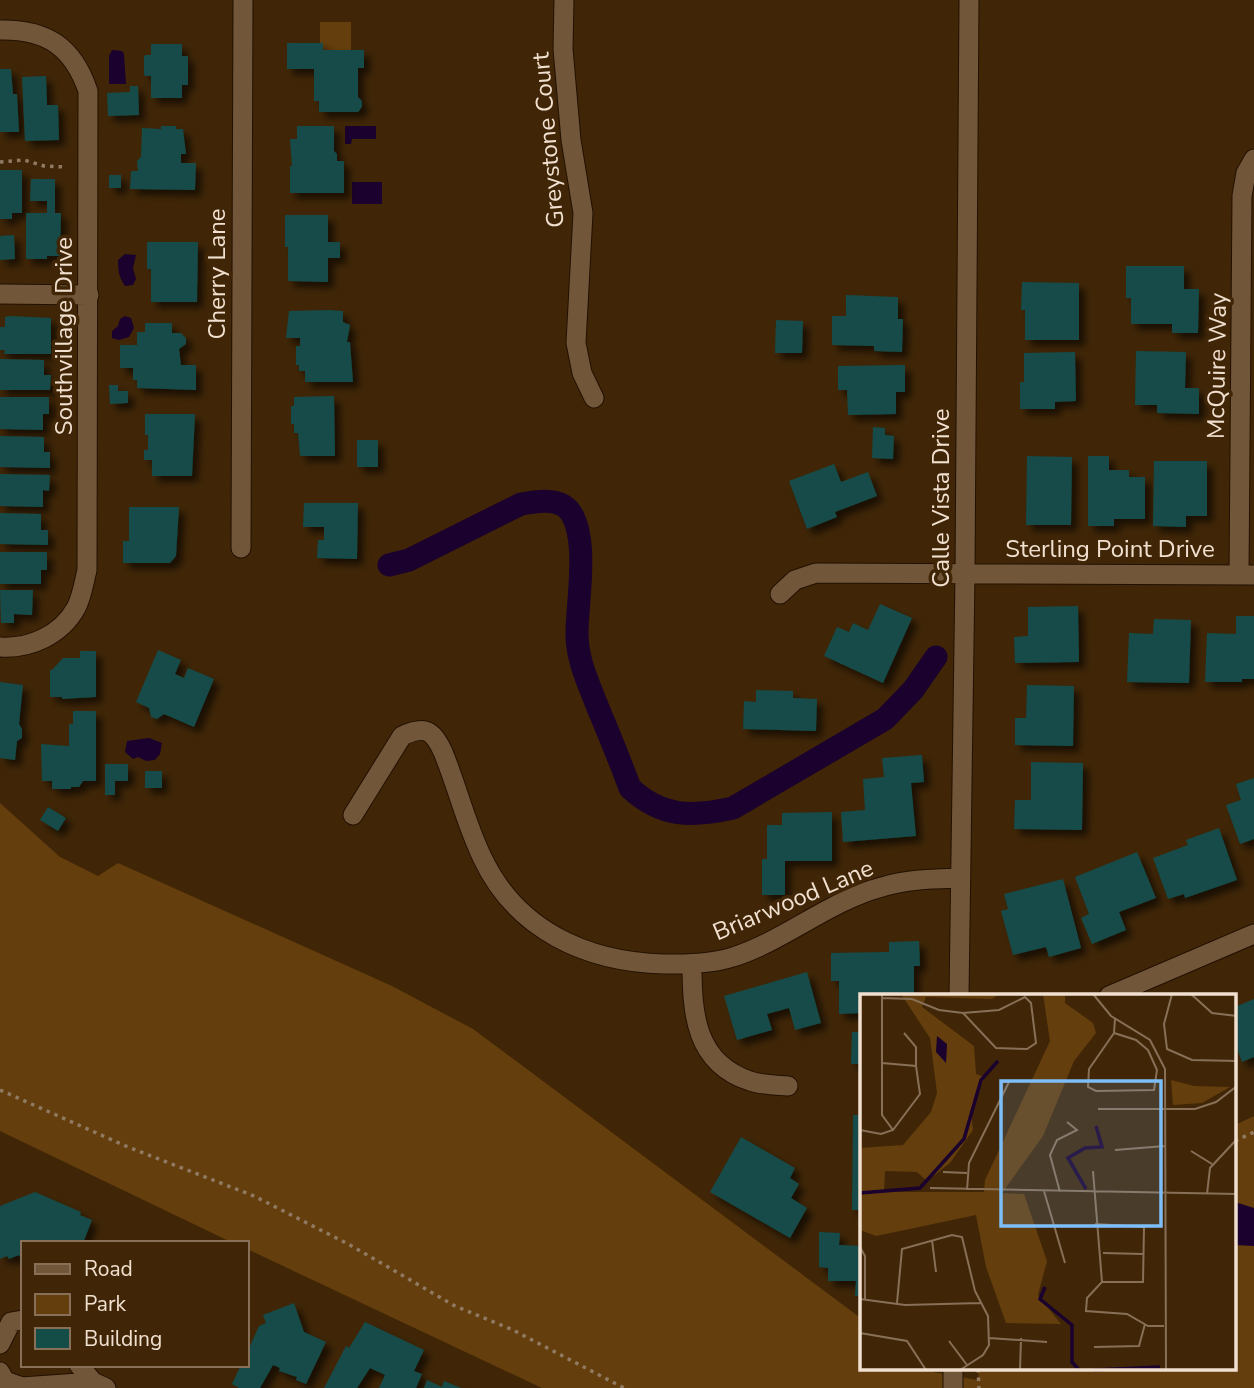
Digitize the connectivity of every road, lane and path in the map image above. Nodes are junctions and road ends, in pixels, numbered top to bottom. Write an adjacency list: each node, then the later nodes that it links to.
1 (243, 0): 11 (street, Cherry Lane)
2 (564, 0): 10 (street, Greystone Court)
3 (969, 0): 12 (street, Calle Vista Drive)
4 (0, 30): 7 (street, Southvillage Drive)
5 (1253, 159): 13 (street, McQuire Way)
6 (0, 162): 7 (path)
7 (88, 167): 9 (street, Southvillage Drive)
8 (0, 294): 9 (street)
9 (89, 295): 15 (street, Southvillage Drive)
10 (594, 398)
11 (241, 548)
12 (965, 573): 13 (street, Sterling Point Drive); 14 (street, Sterling Point Drive); 17 (street, Calle Vista Drive)
13 (1247, 575)
14 (780, 594)
15 (0, 647)
16 (353, 815): 19 (street, Briarwood Lane)
17 (961, 878): 19 (street, Briarwood Lane); 20 (street, Calle Vista Drive)
18 (1254, 934): 21 (street)
19 (692, 964): 22 (street)
20 (959, 994)
21 (1114, 994)
22 (788, 1086)
23 (0, 1090): 33 (path)
24 (1254, 1132): 25 (path)
25 (1236, 1141)
26 (21, 1320): 27 (street)
27 (0, 1344)
28 (81, 1367): 32 (street)
29 (953, 1370): 34 (street)
30 (978, 1370): 35 (path)
31 (0, 1372): 32 (street)
32 (100, 1385)
33 (624, 1388)
34 (953, 1388)
35 (979, 1388)

